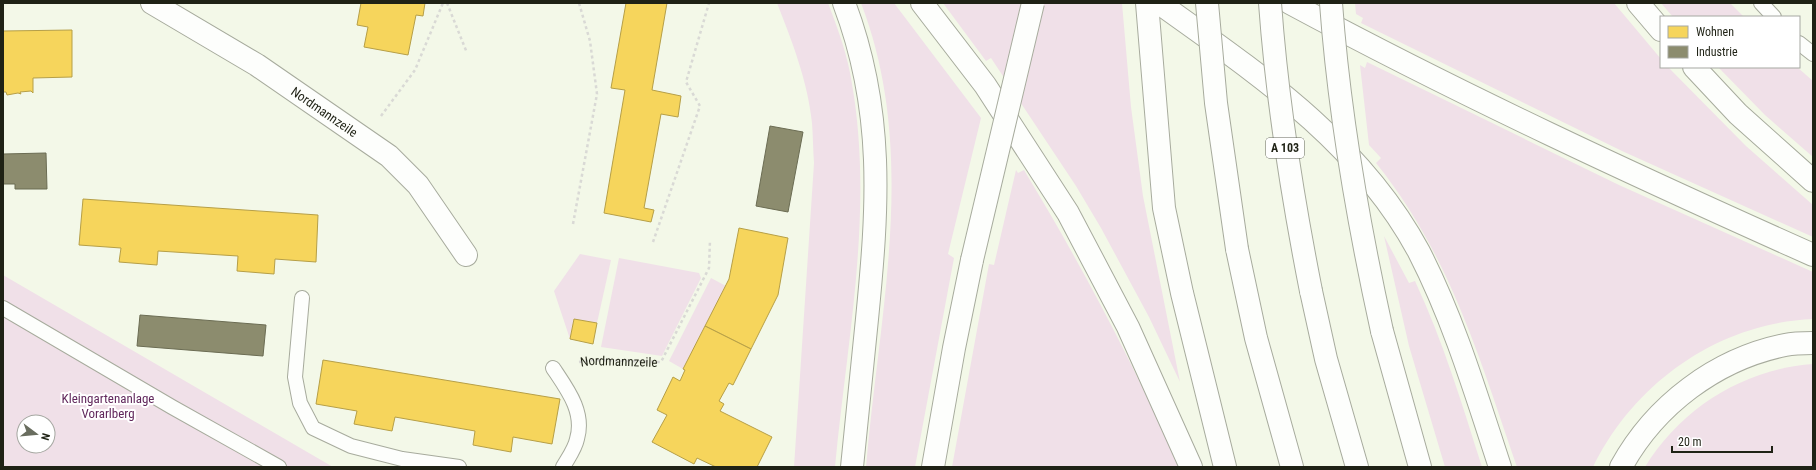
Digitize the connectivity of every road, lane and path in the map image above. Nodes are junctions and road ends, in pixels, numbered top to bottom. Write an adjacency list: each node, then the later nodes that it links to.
1 (152, 3): 28 (main road, Nordmannzeile)
2 (443, 3): 23 (path)
3 (447, 3): 20 (path)
4 (579, 3): 25 (path)
5 (709, 3): 27 (path)
6 (844, 3): 37 (main road)
7 (922, 3): 39 (main road)
8 (1032, 3): 38 (main road, bridge)
9 (1147, 3): 40 (main road)
10 (1159, 3): 44 (main road)
11 (1207, 3): 41 (main road, bridge)
12 (1270, 3): 42 (main road, A 103, bridge)
13 (1290, 3): 29 (main road)
14 (1330, 3): 43 (main road, bridge)
15 (1638, 3): 18 (main road)
16 (1761, 3): 17 (lane)
17 (1773, 16)
18 (1660, 29)
19 (1800, 44): 21 (lane)
20 (467, 53)
21 (1813, 54)
22 (1695, 68): 24 (main road)
23 (398, 94)
24 (1813, 181)
25 (573, 224)
26 (710, 240): 33 (path, Nordmannzeile)
27 (653, 242)
28 (466, 255)
29 (1813, 255)
30 (302, 298): 35 (lane)
31 (3, 308): 34 (lane)
32 (1813, 343): 45 (main road)
33 (554, 368): 36 (lane)
34 (279, 467)
35 (459, 467)
36 (563, 467)
37 (852, 467)
38 (934, 467)
39 (1191, 467)
40 (1225, 467)
41 (1292, 467)
42 (1357, 467)
43 (1420, 467)
44 (1500, 467)
45 (1620, 467)

